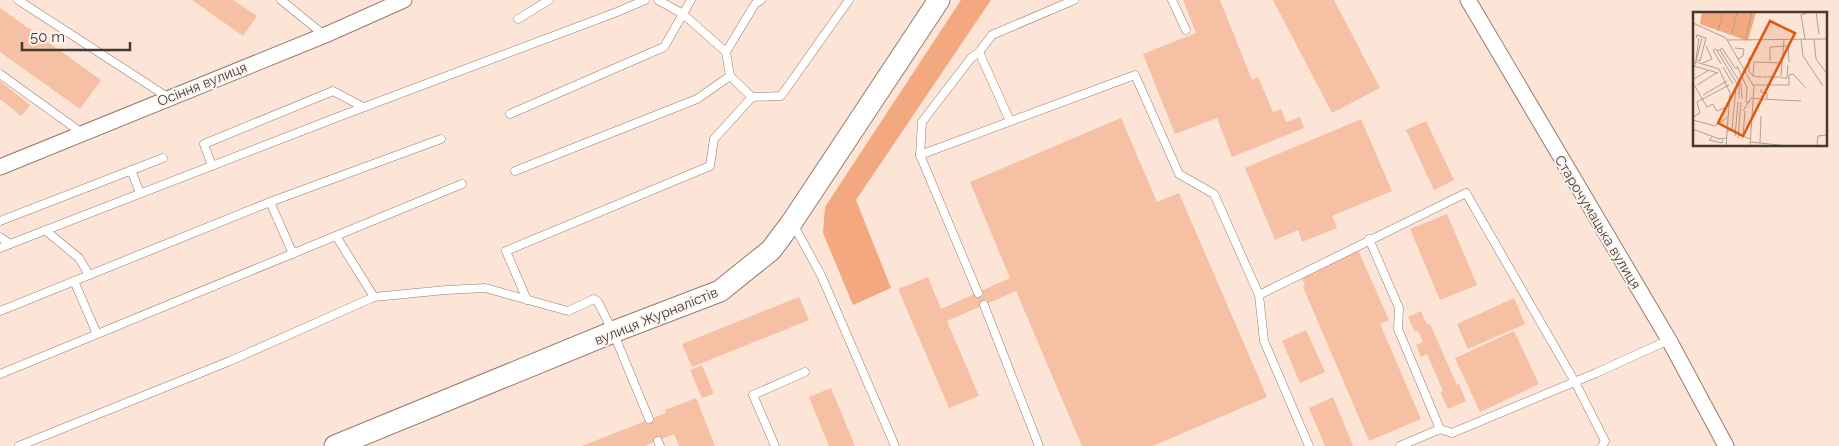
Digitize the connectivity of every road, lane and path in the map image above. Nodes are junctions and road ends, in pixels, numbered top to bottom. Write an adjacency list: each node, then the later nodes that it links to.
1 (18, 0): 22 (lane)
2 (281, 0): 17 (lane)
3 (404, 0): 17 (street, Осіння вулиця)
4 (549, 0): 15 (lane)
5 (645, 0): 24 (lane)
6 (658, 0): 14 (lane)
7 (691, 0): 14 (lane)
8 (761, 0): 18 (lane)
9 (849, 0): 23 (lane)
10 (939, 0): 39 (street, вулиця Журналістів)
11 (1074, 0): 19 (lane)
12 (1172, 0): 16 (lane)
13 (1468, 0): 57 (street, Старочумацька вулиця)
14 (683, 14): 18 (lane); 25 (lane)
15 (518, 19)
16 (1186, 30)
17 (324, 36): 22 (street, Осіння вулиця)
18 (726, 52): 21 (lane)
19 (979, 52): 26 (lane); 29 (lane)
20 (0, 74): 27 (lane)
21 (730, 76): 23 (lane); 34 (lane)
22 (169, 98): 27 (street, Осіння вулиця)
23 (752, 98): 52 (lane)
24 (363, 107): 31 (lane); 31 (lane)
25 (510, 114)
26 (1010, 121): 29 (lane); 50 (lane)
27 (82, 133): 32 (street, Осіння вулиця)
28 (441, 139): 37 (lane)
29 (920, 155): 49 (lane)
30 (163, 158): 33 (lane)
31 (212, 166): 36 (lane)
32 (0, 167)
33 (131, 170): 36 (lane); 38 (lane)
34 (515, 171)
35 (462, 184): 41 (lane)
36 (140, 194): 40 (lane)
37 (270, 202): 46 (lane); 47 (lane)
38 (0, 222)
39 (792, 222): 55 (street, вулиця Журналістів); 66 (lane)
40 (45, 230): 44 (lane); 47 (lane)
41 (336, 236): 46 (lane); 51 (lane)
42 (0, 237): 44 (lane)
43 (1369, 239): 50 (lane); 60 (lane); 62 (lane)
44 (10, 244): 45 (lane)
45 (0, 248)
46 (293, 254): 56 (lane)
47 (89, 275): 48 (lane)
48 (74, 281): 54 (lane); 56 (lane)
49 (978, 293)
50 (1259, 295): 68 (lane)
51 (374, 297): 52 (lane); 63 (lane)
52 (527, 300): 55 (lane)
53 (984, 305): 67 (lane)
54 (0, 310)
55 (613, 332): 61 (lane); 64 (street, вулиця Журналістів)
56 (97, 334): 59 (lane)
57 (1669, 340): 60 (lane); 71 (street, Старочумацька вулиця)
58 (805, 372): 65 (lane)
59 (0, 374)
60 (1574, 382): 62 (lane); 70 (lane)
61 (649, 419)
62 (1440, 429): 69 (lane)
63 (19, 446)
64 (336, 446)
65 (775, 446)
66 (895, 446)
67 (1039, 446)
68 (1309, 446)
69 (1400, 446)
70 (1602, 446)
71 (1726, 446)

